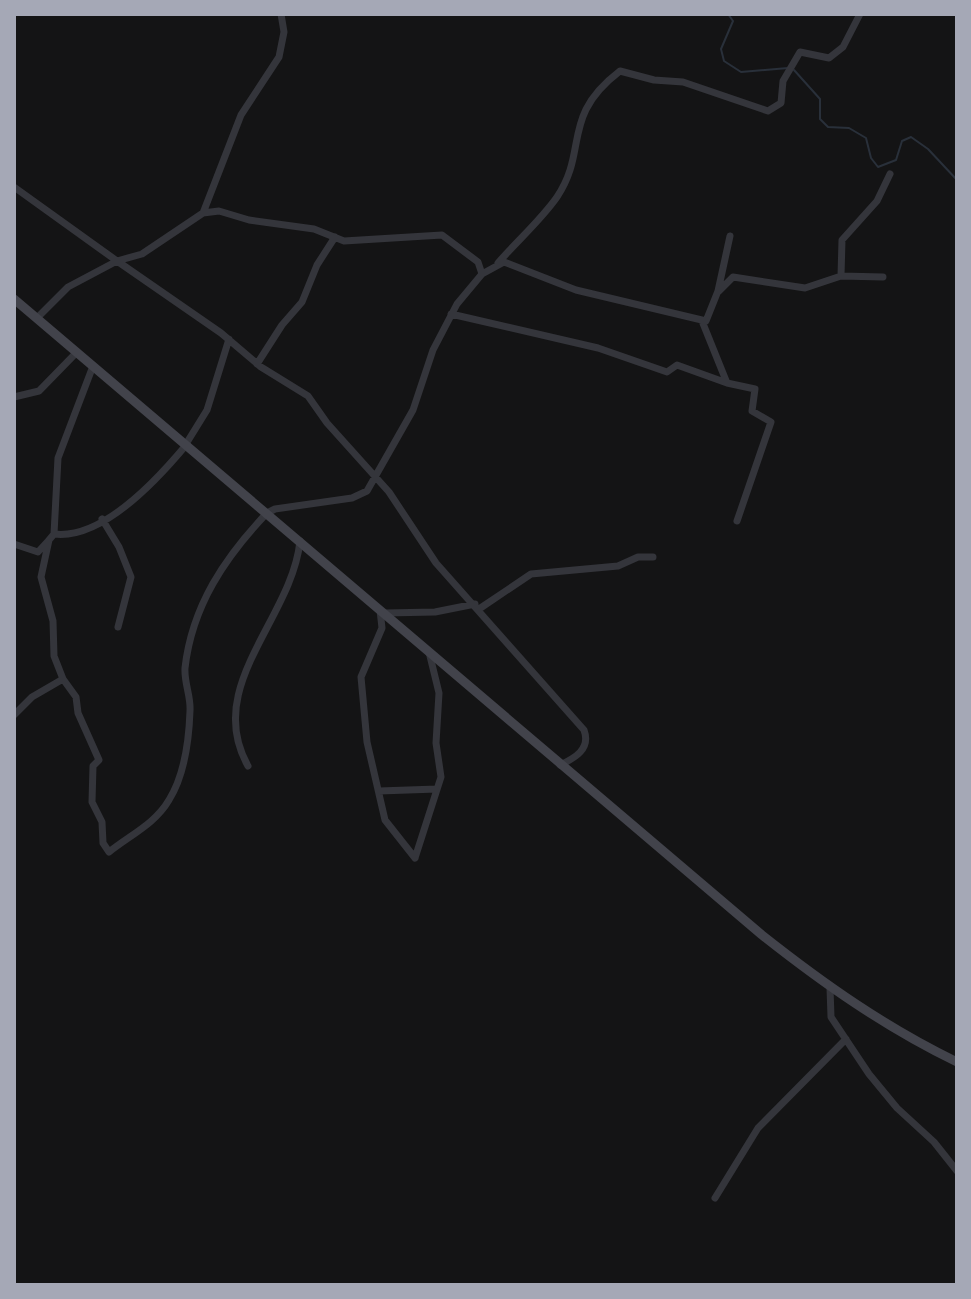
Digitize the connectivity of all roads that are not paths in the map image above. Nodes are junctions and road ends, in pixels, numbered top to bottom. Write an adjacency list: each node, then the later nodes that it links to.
1 (281, 14): 5 (street)
2 (860, 14): 9 (street)
3 (890, 174): 11 (street)
4 (14, 187): 8 (street)
5 (203, 213): 7 (street); 8 (street)
6 (730, 236): 13 (street)
7 (335, 237): 10 (street); 20 (street)
8 (117, 261): 16 (street); 18 (street)
9 (498, 263): 10 (street); 17 (street)
10 (482, 274): 15 (street)
11 (841, 276): 12 (street); 13 (street)
12 (883, 277)
13 (718, 291): 17 (street)
14 (14, 299): 16 (main road)
15 (451, 314): 22 (street); 25 (street)
16 (37, 318): 19 (main road)
17 (702, 321): 22 (street)
18 (229, 339): 20 (street); 24 (street)
19 (77, 352): 21 (main road); 23 (street)
20 (257, 364): 25 (street)
21 (93, 366): 24 (main road); 29 (street)
22 (727, 383): 28 (street)
23 (14, 397)
24 (187, 444): 26 (main road); 27 (street)
25 (377, 478): 26 (street); 33 (street)
26 (267, 513): 30 (main road); 37 (street)
27 (102, 519): 29 (street); 35 (street)
28 (737, 521)
29 (52, 537): 31 (street); 37 (street)
30 (300, 541): 34 (main road); 40 (street)
31 (14, 544)
32 (653, 557): 33 (street)
33 (477, 607): 34 (street); 39 (street)
34 (382, 610): 36 (main road); 42 (street)
35 (118, 627)
36 (429, 649): 39 (main road); 41 (street)
37 (63, 679): 38 (street)
38 (14, 715)
39 (560, 765): 43 (main road)
40 (248, 766)
41 (437, 789): 42 (street); 42 (street)
42 (379, 791)
43 (830, 988): 44 (street); 45 (main road)
44 (846, 1039): 46 (street); 47 (street)
45 (957, 1062)
46 (957, 1171)
47 (715, 1198)

